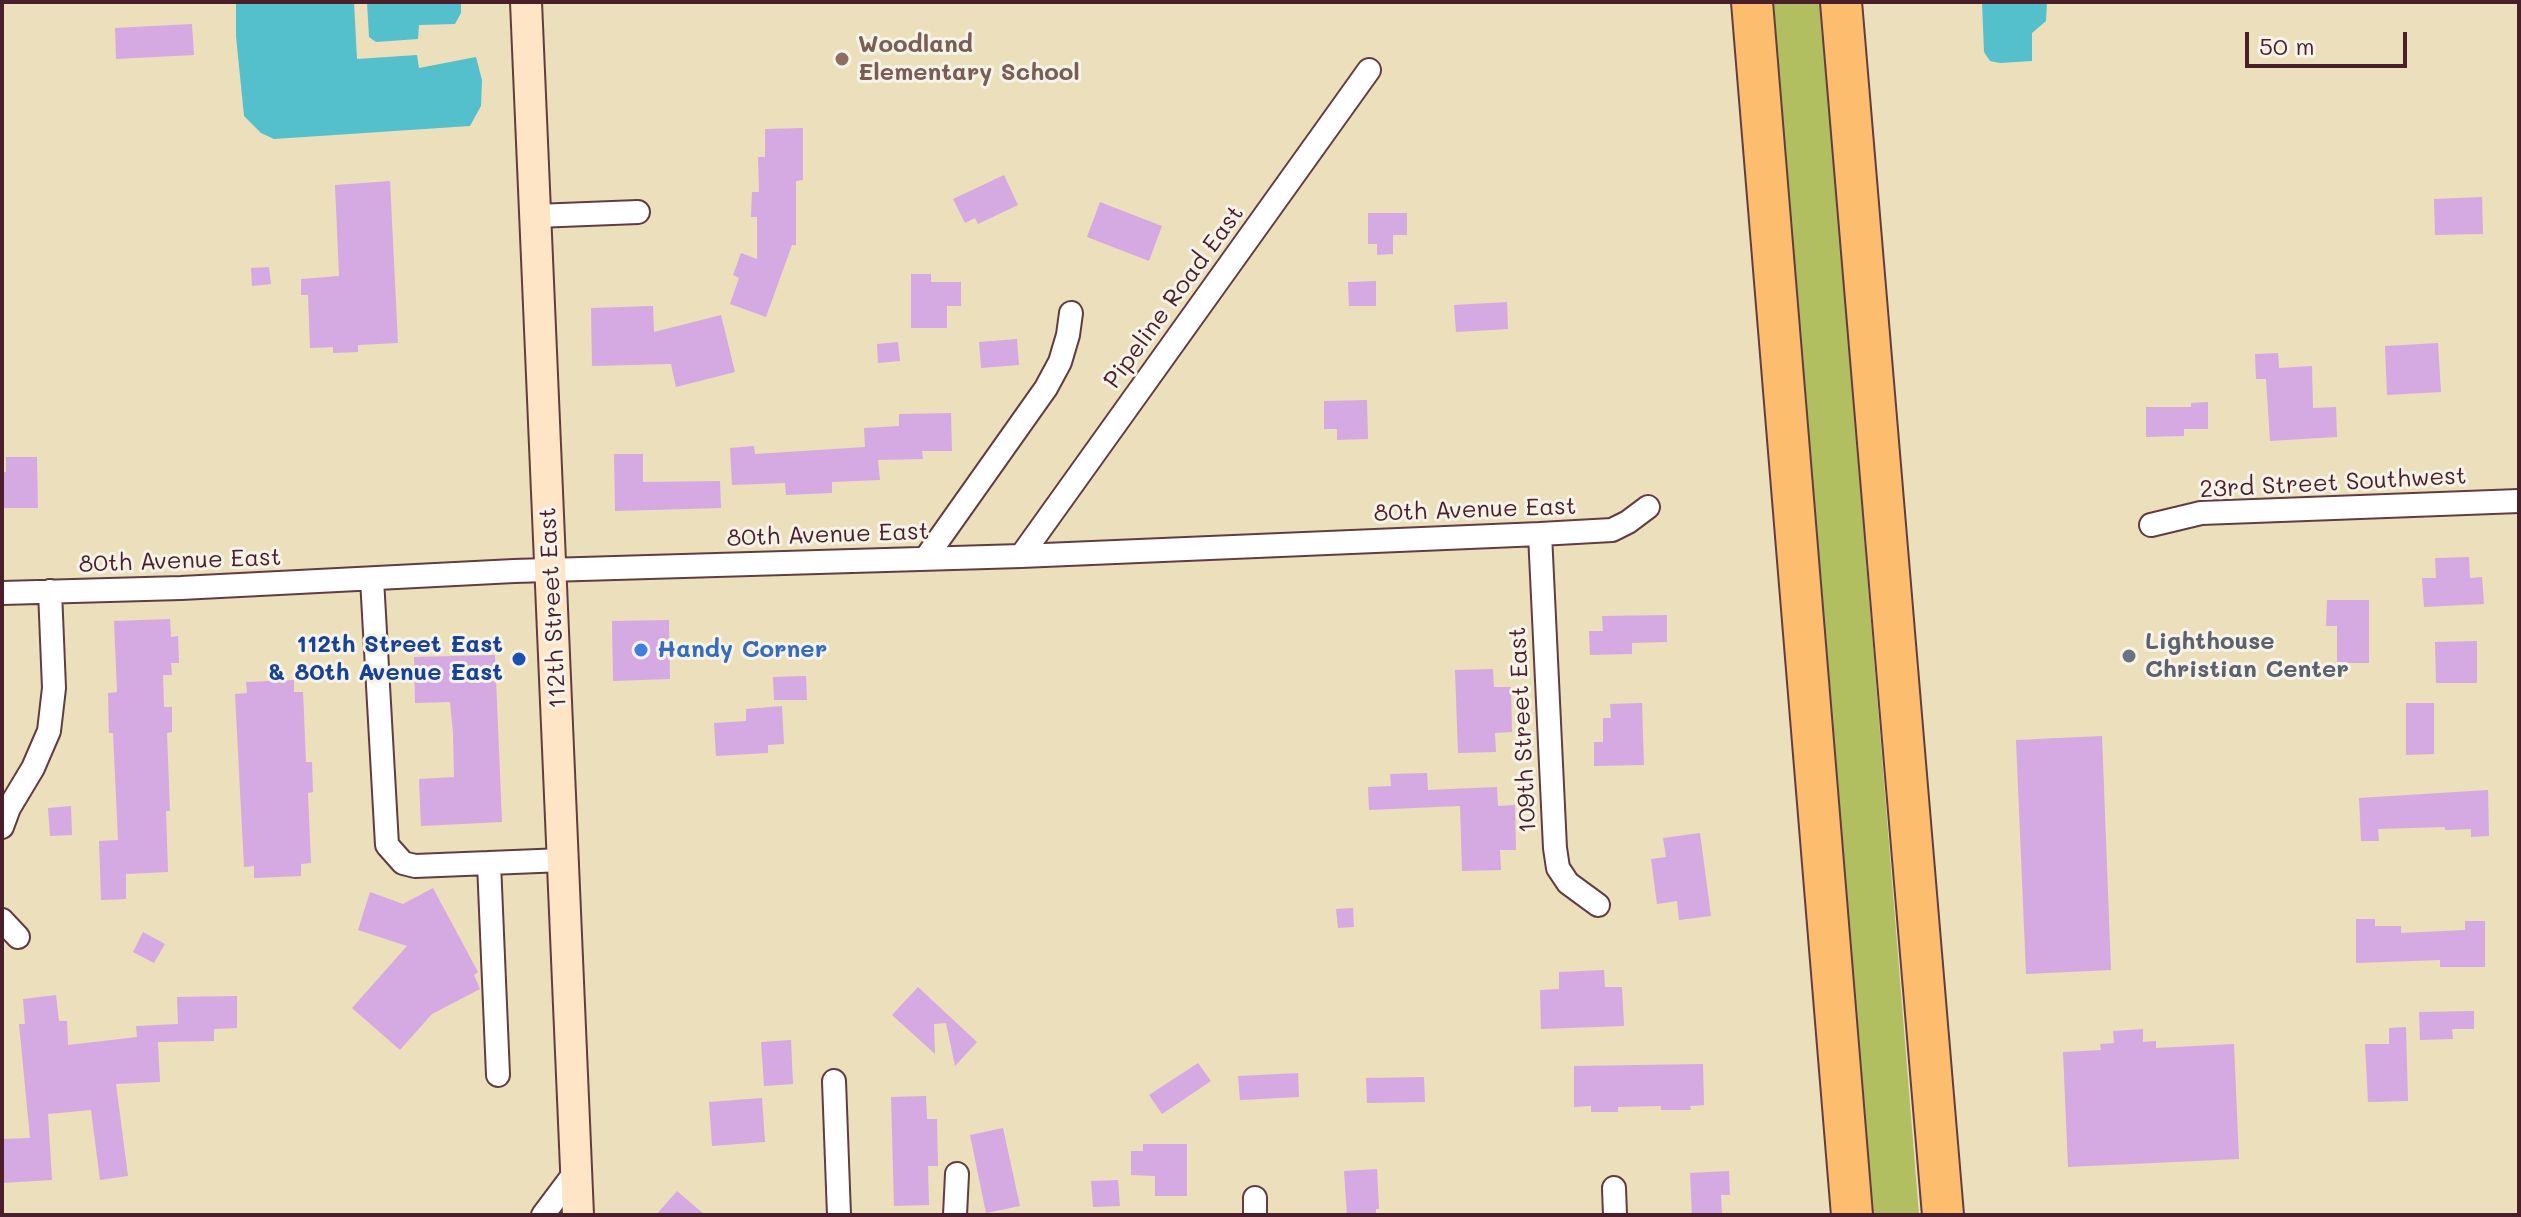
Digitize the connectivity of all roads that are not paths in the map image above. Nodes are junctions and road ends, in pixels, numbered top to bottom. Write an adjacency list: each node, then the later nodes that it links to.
1 (526, 2): 6 (main road, 112th Street East)
2 (1752, 2): 34 (highway)
3 (1841, 2): 35 (highway)
4 (1369, 70): 12 (street, Pipeline Road East)
5 (638, 212): 6 (street)
6 (536, 216): 14 (main road, 112th Street East)
7 (1071, 313): 13 (street)
8 (2519, 501): 10 (street, 23rd Street Southwest)
9 (1648, 507): 11 (street, 80th Avenue East)
10 (2151, 525)
11 (1540, 534): 12 (street, 80th Avenue East); 21 (street, 109th Street East)
12 (1021, 556): 13 (street, 80th Avenue East)
13 (925, 559): 14 (street, 80th Avenue East)
14 (551, 570): 15 (street, 80th Avenue East); 19 (main road, 112th Street East)
15 (372, 579): 16 (street, 80th Avenue East); 20 (street)
16 (50, 591): 17 (street, 80th Avenue East); 18 (street)
17 (2, 593)
18 (2, 827)
19 (563, 860): 20 (street); 26 (main road, 112th Street East)
20 (489, 863): 24 (street)
21 (1598, 905)
22 (2, 920): 23 (street)
23 (18, 937)
24 (498, 1075)
25 (834, 1081): 31 (street)
26 (576, 1171): 29 (street); 30 (main road, 112th Street East)
27 (957, 1174): 32 (street)
28 (1614, 1188): 33 (street)
29 (543, 1215)
30 (578, 1215)
31 (839, 1215)
32 (955, 1215)
33 (1615, 1215)
34 (1852, 1215)
35 (1943, 1215)

